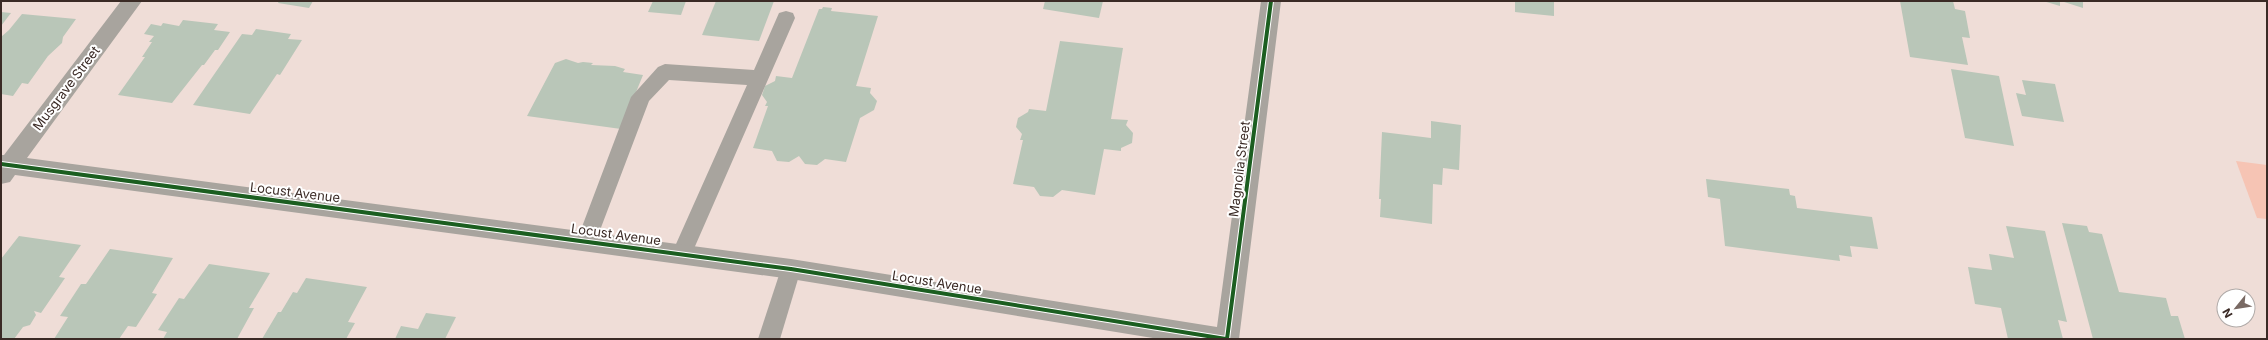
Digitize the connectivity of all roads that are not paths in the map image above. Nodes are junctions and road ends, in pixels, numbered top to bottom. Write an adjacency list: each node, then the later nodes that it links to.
1 (132, 1): 5 (street, Musgrave Street)
2 (1271, 1): 10 (street, Magnolia Street)
3 (786, 18): 4 (lane)
4 (760, 78): 6 (lane); 7 (lane)
5 (4, 168): 6 (street, Locust Avenue)
6 (587, 240): 7 (street, Locust Avenue)
7 (682, 253): 8 (street, Locust Avenue)
8 (791, 269): 9 (lane); 10 (street, Locust Avenue)
9 (769, 339)
10 (1226, 339)

